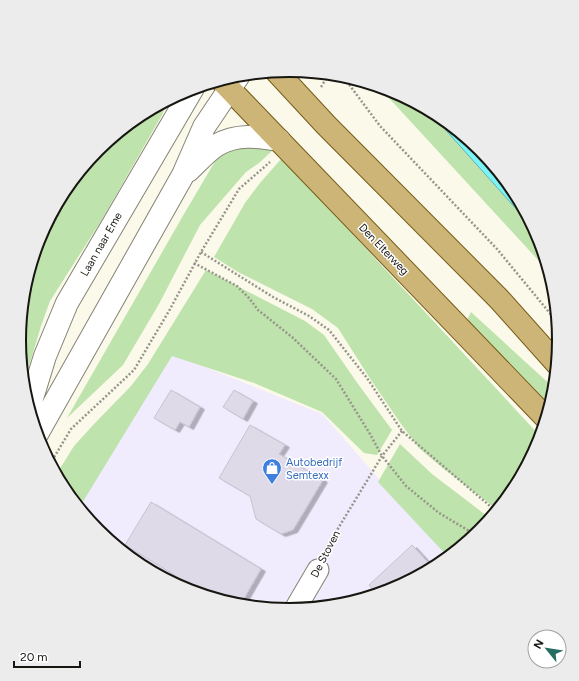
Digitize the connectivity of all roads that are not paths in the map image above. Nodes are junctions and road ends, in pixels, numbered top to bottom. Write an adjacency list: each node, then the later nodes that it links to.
1 (282, 77): 7 (main road)
2 (232, 83): 5 (main road, Den Elterweg)
3 (228, 84): 6 (street)
4 (187, 98): 8 (street, Laan naar Eme)
5 (279, 140): 6 (street); 9 (main road, Den Elterweg)
6 (183, 175): 10 (street)
7 (552, 358)
8 (32, 397)
9 (542, 414)
10 (41, 427)
11 (318, 570): 12 (street, De Stoven)
12 (298, 604)

